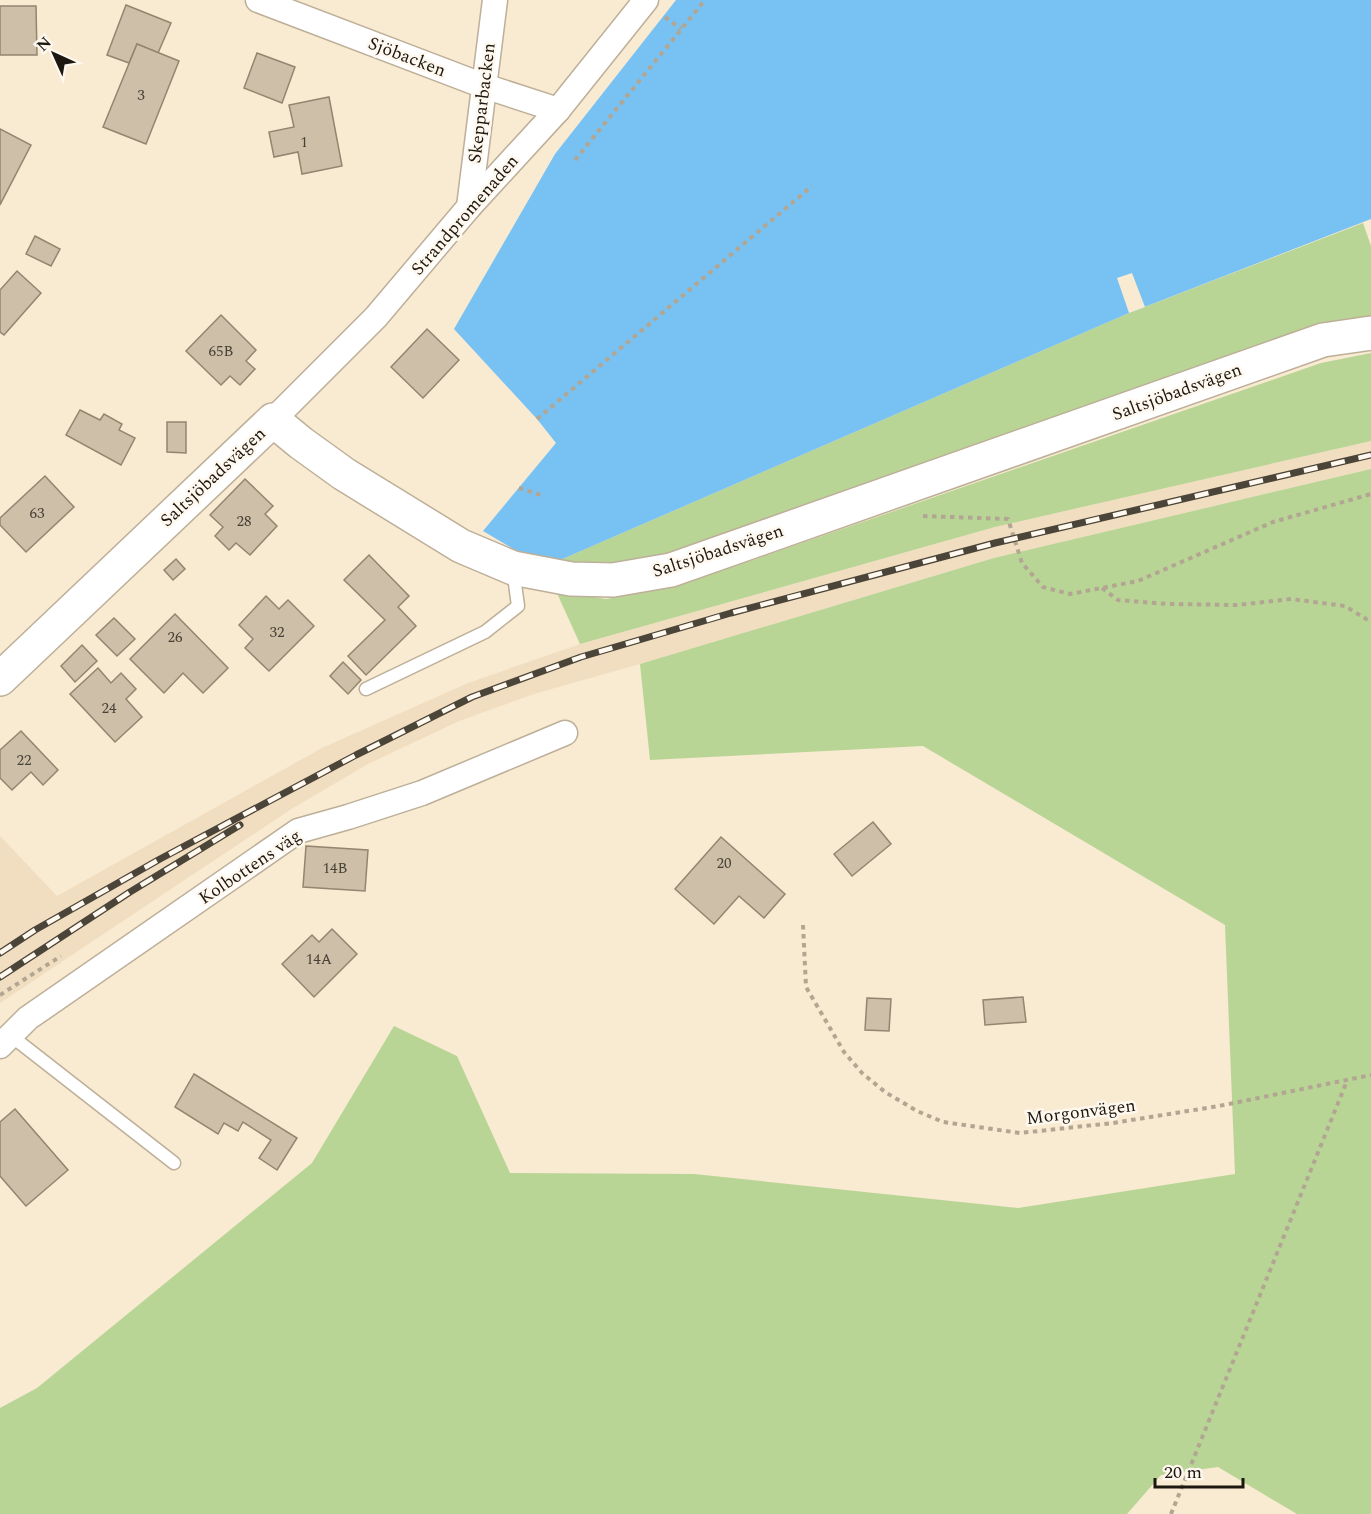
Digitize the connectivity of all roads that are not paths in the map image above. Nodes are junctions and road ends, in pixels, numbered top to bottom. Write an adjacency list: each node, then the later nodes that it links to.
1 (258, 0): 4 (street, Sjöbacken)
2 (495, 0): 4 (street, Skepparbacken)
3 (655, 8): 5 (street, Strandpromenaden)
4 (484, 86): 5 (street, Sjöbacken); 6 (street, Skepparbacken)
5 (558, 110): 6 (street, Strandpromenaden)
6 (469, 207): 8 (street, Strandpromenaden)
7 (1371, 333): 9 (street, Saltsjöbadsvägen)
8 (273, 420): 9 (street, Saltsjöbadsvägen); 10 (street, Saltsjöbadsvägen)
9 (513, 568): 11 (lane)
10 (0, 679)
11 (366, 689)
12 (565, 732): 13 (street, Kolbottens väg)
13 (5, 1041): 14 (lane)
14 (174, 1163)

